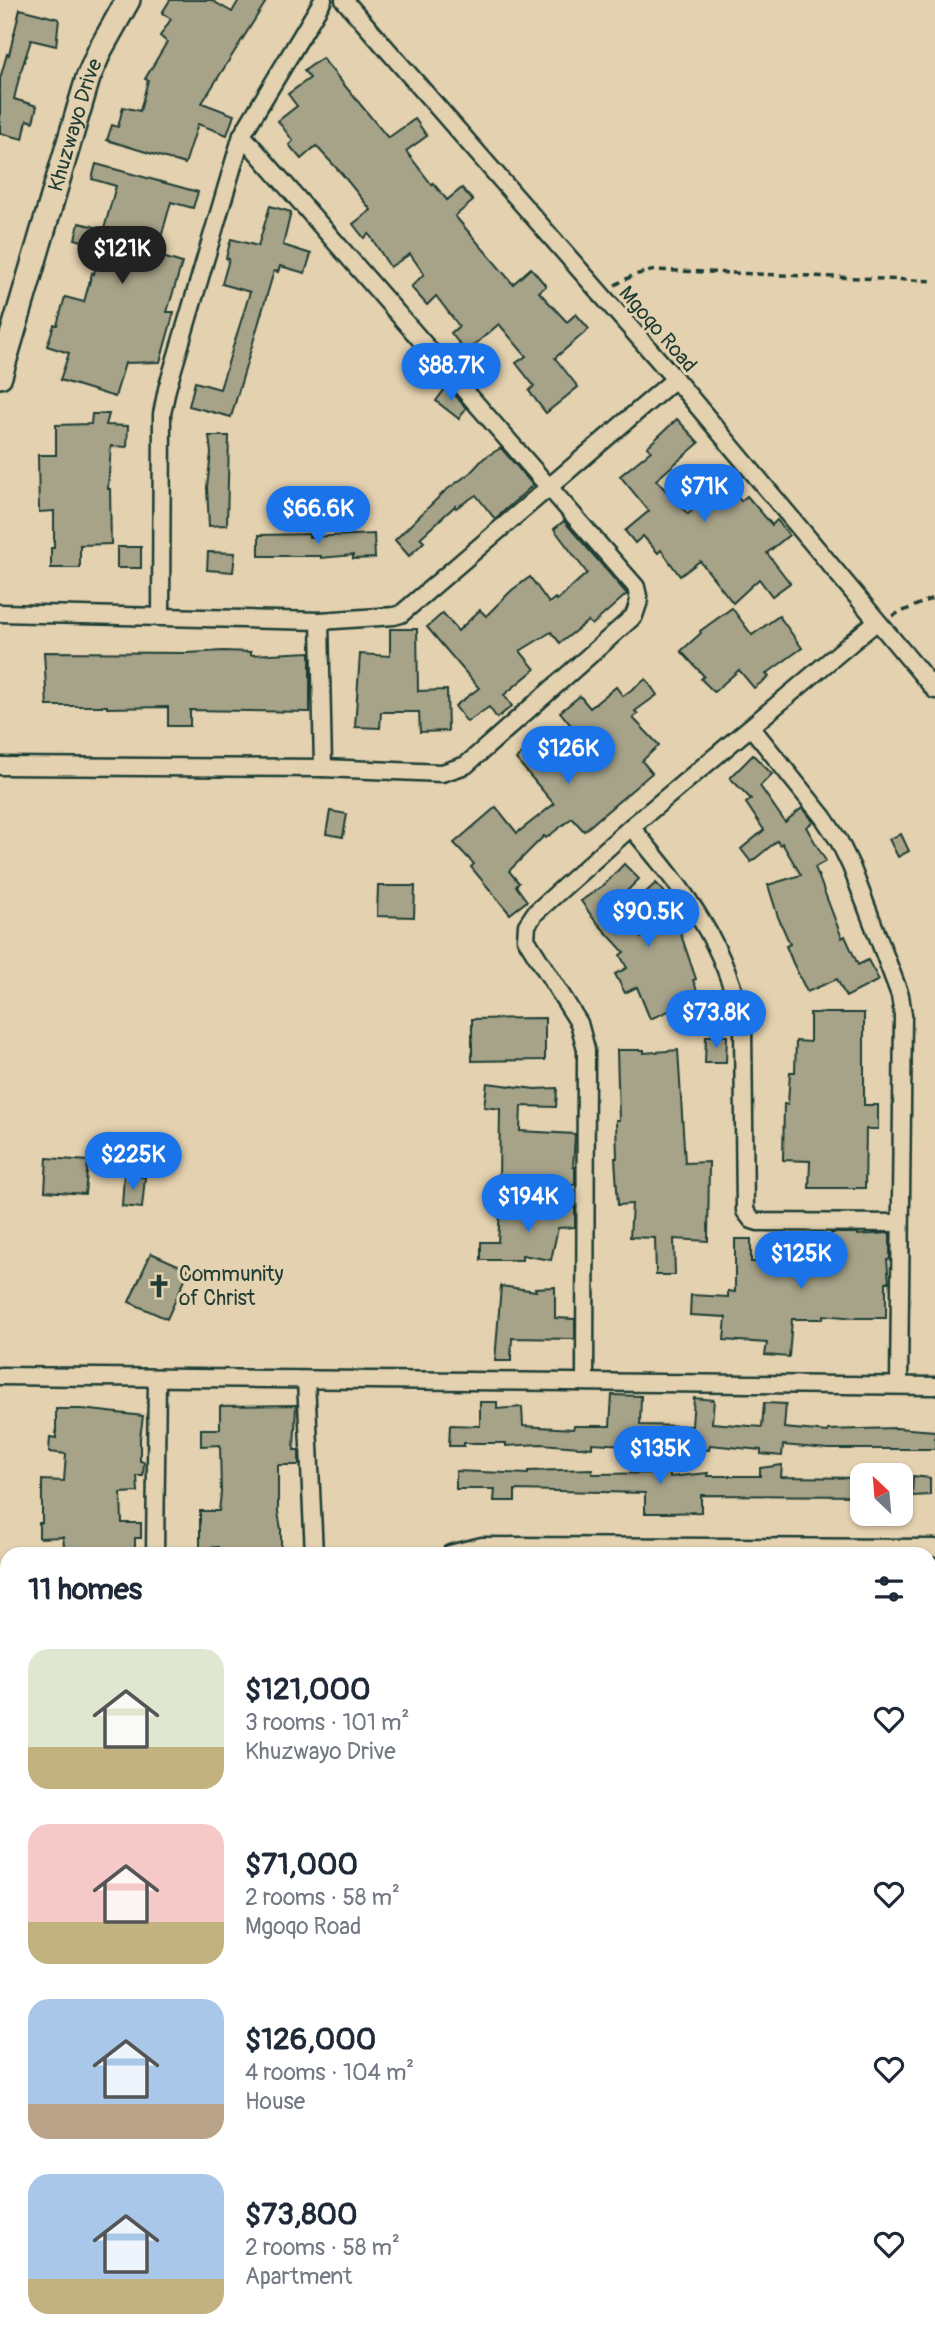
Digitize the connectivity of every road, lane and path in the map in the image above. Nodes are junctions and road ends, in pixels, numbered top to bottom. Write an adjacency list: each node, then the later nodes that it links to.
1 (128, 0): 7 (street, Khuzwayo Drive)
2 (323, 0): 4 (street)
3 (344, 0): 6 (street, Mgoqo Road)
4 (242, 135): 9 (street); 12 (street)
5 (935, 281): 6 (path)
6 (600, 293): 8 (street, Mgoqo Road)
7 (0, 376)
8 (675, 379): 9 (street); 14 (street, Mgoqo Road)
9 (549, 486): 13 (street); 18 (street)
10 (935, 597): 14 (path)
11 (0, 613): 12 (street)
12 (161, 616): 13 (street)
13 (320, 621): 18 (street)
14 (876, 622): 15 (street, Mgoqo Road); 16 (street)
15 (935, 690)
16 (751, 727): 19 (street); 20 (street)
17 (0, 766): 18 (street)
18 (323, 768)
19 (631, 827): 20 (street); 24 (street)
20 (900, 1223): 25 (street)
21 (0, 1376): 22 (street)
22 (157, 1378): 23 (street); 27 (street)
23 (306, 1380): 24 (street); 28 (street)
24 (584, 1381): 25 (street)
25 (899, 1385): 26 (street)
26 (935, 1386)
27 (155, 1547)
28 (314, 1547)
29 (478, 1547): 30 (street)
30 (708, 1547)

